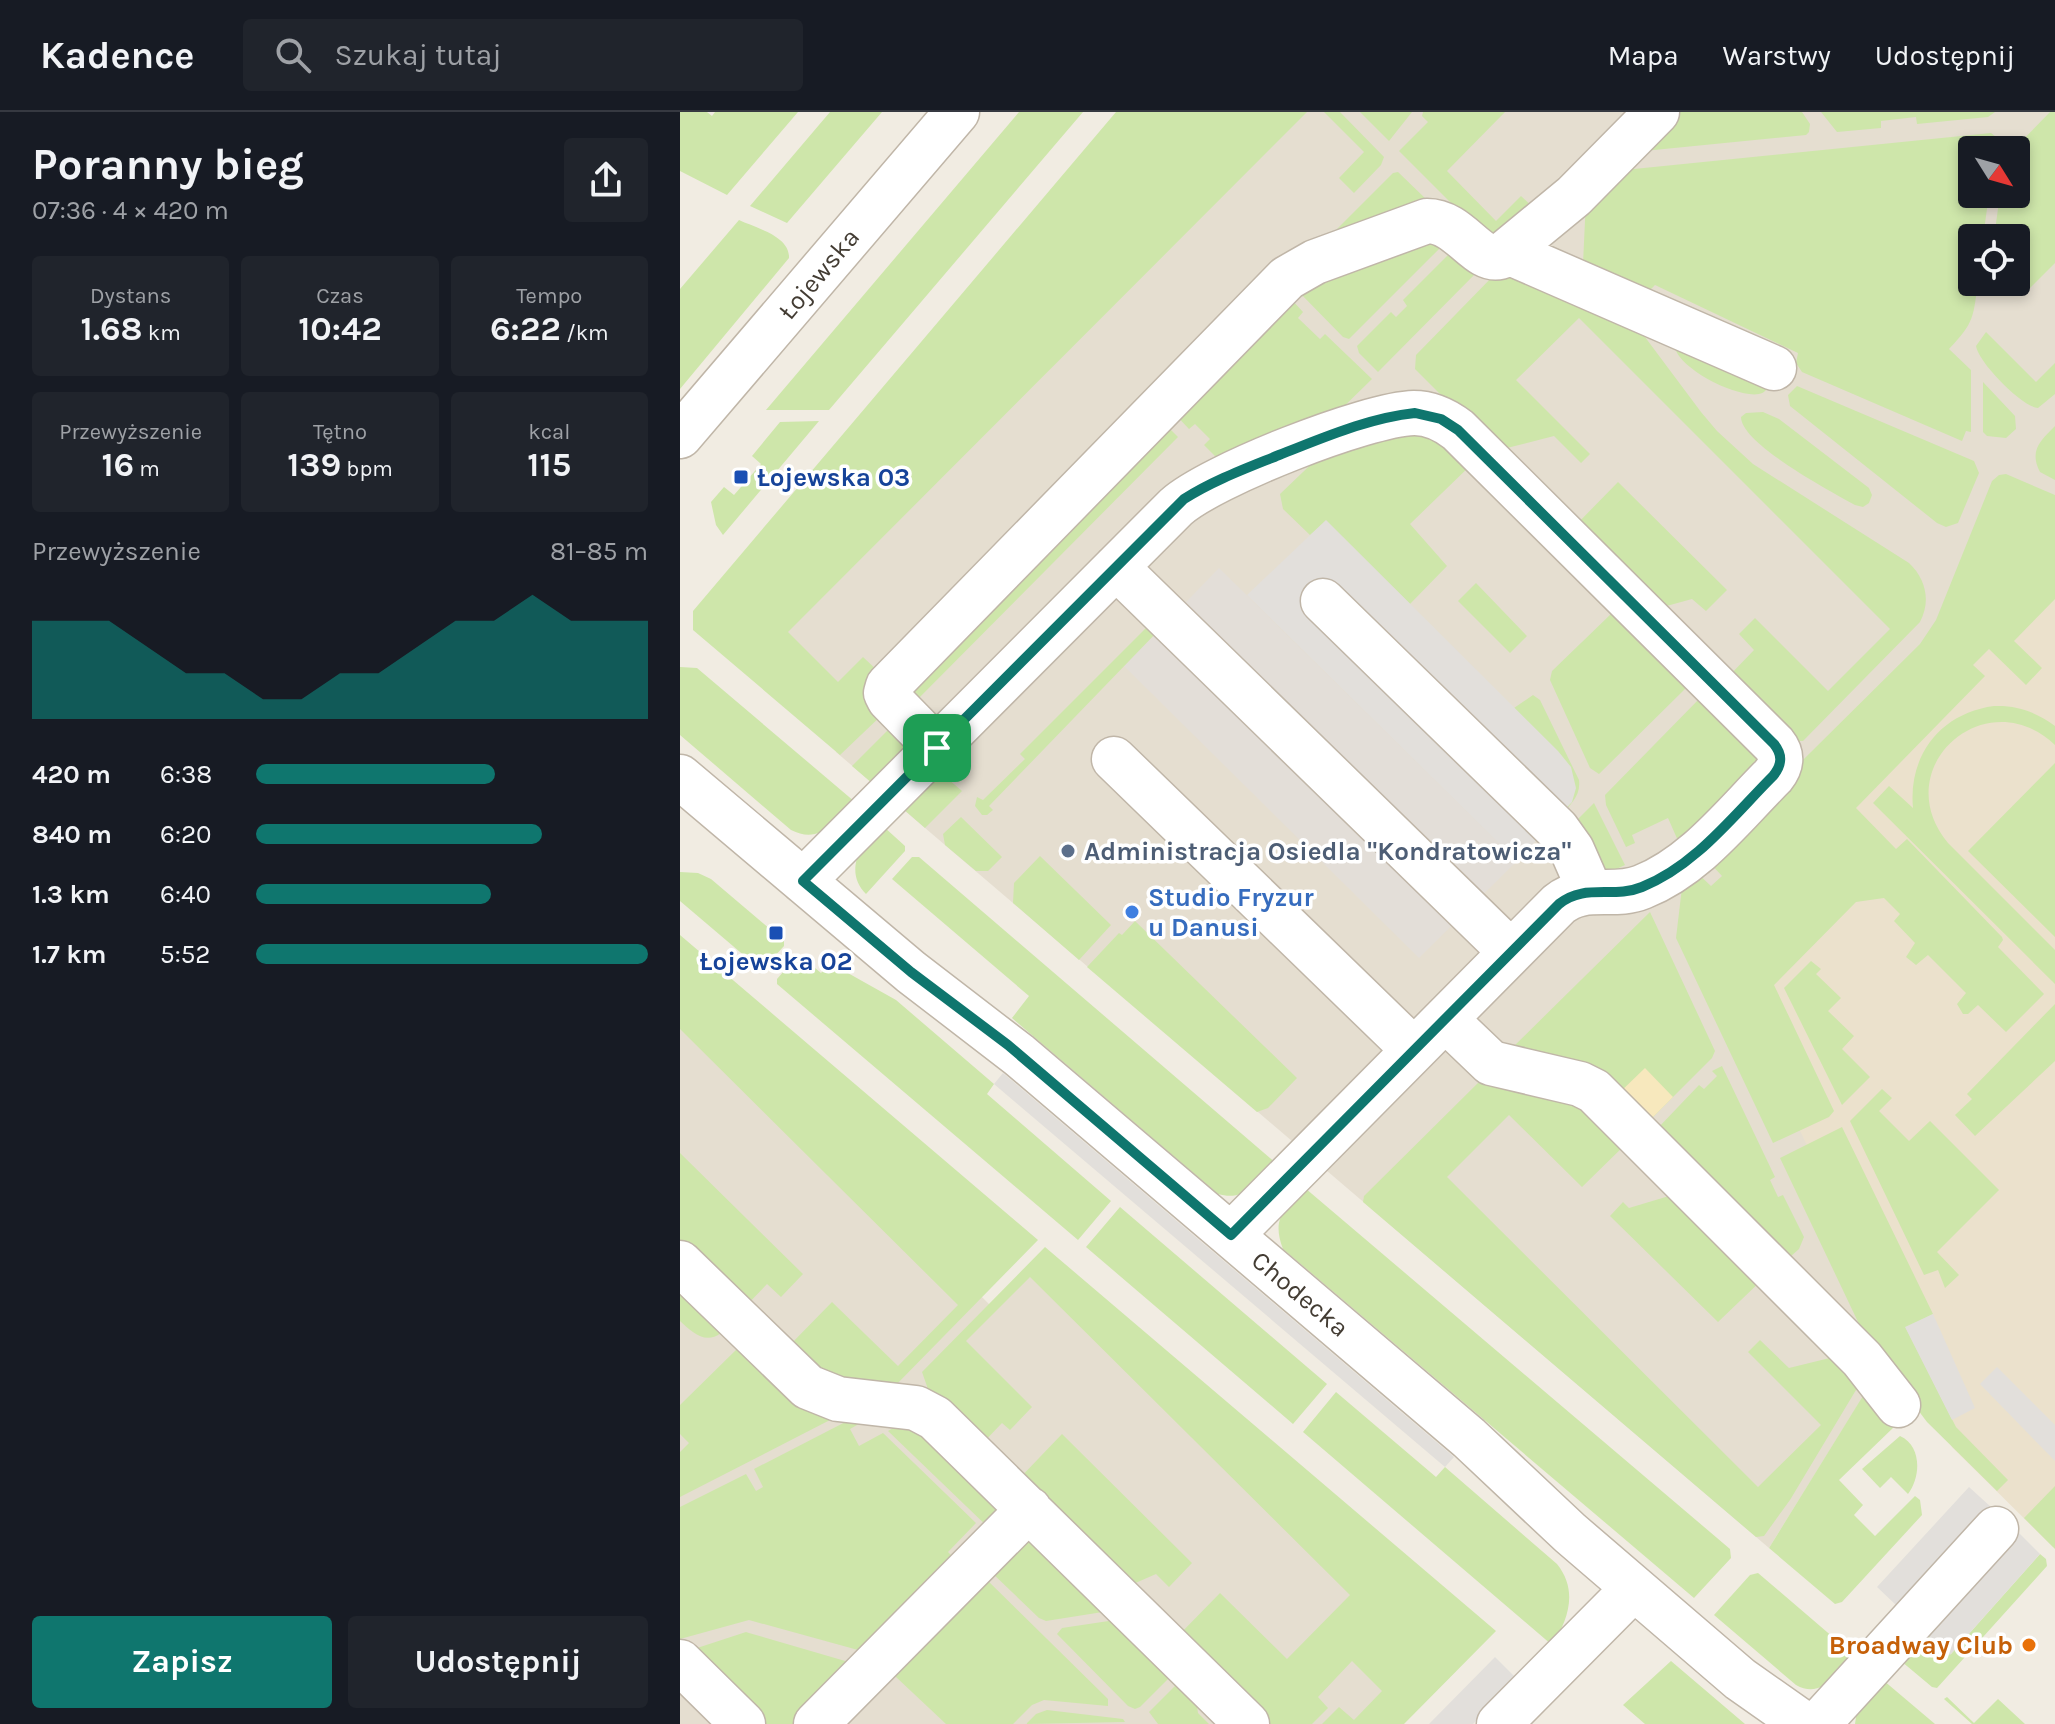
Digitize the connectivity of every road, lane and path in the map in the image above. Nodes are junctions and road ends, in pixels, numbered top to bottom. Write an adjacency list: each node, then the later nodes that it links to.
1 (957, 112): 7 (street, Łojewska)
2 (1657, 112): 3 (street)
3 (1574, 196): 4 (street); 5 (street)
4 (1508, 252): 5 (street); 10 (street)
5 (1571, 280): 6 (street)
6 (1774, 368)
7 (680, 436)
8 (1116, 567): 10 (street); 14 (street); 15 (street)
9 (1323, 601): 14 (street)
10 (937, 748): 13 (street)
11 (1114, 759): 17 (street)
12 (689, 800): 13 (street, Chodecka)
13 (803, 881): 18 (street, Chodecka)
14 (1590, 891): 15 (street)
15 (1511, 952): 16 (street)
16 (1445, 1019): 17 (street); 20 (street)
17 (1414, 1050): 18 (street)
18 (1231, 1235): 23 (street, Chodecka)
19 (680, 1263): 21 (street)
20 (1898, 1405)
21 (1029, 1509): 26 (street); 27 (street)
22 (1996, 1529): 30 (street)
23 (1634, 1588): 28 (street); 29 (street, Chodecka)
24 (680, 1662): 25 (street)
25 (743, 1724)
26 (816, 1724)
27 (1247, 1724)
28 (1499, 1724)
29 (1804, 1724)
30 (1818, 1724)

